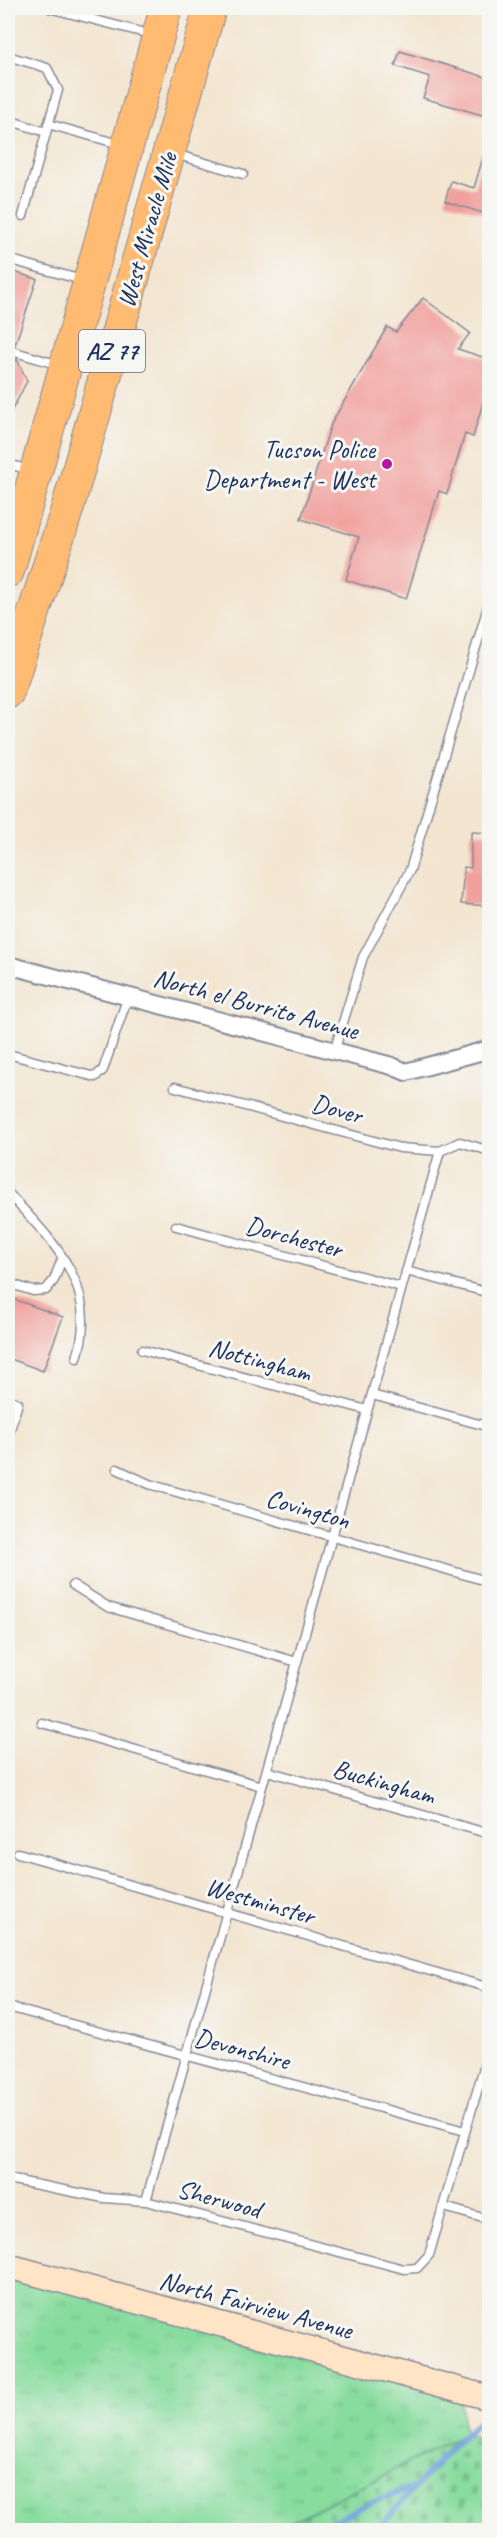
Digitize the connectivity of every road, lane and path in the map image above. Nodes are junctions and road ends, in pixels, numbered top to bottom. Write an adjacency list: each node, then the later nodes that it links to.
1 (49, 8): 3 (lane)
2 (210, 8): 9 (highway, West Miracle Mile / AZ 77)
3 (78, 11): 4 (lane)
4 (162, 22): 8 (highway, West Miracle Mile / AZ 77)
5 (8, 57): 7 (lane)
6 (8, 120): 7 (lane)
7 (47, 128): 8 (lane); 11 (lane)
8 (127, 146): 13 (highway, West Miracle Mile / AZ 77)
9 (169, 152): 10 (lane); 19 (highway, West Miracle Mile / AZ 77)
10 (243, 174)
11 (22, 216)
12 (8, 259): 13 (lane)
13 (88, 282): 15 (highway, West Miracle Mile / AZ 77)
14 (8, 350): 15 (lane)
15 (66, 367): 16 (highway, West Miracle Mile / AZ 77)
16 (22, 468): 17 (highway, West Miracle Mile / AZ 77)
17 (8, 571)
18 (489, 600): 23 (lane)
19 (8, 692)
20 (8, 965): 21 (street, North el Burrito Avenue)
21 (129, 996): 23 (street, North el Burrito Avenue); 24 (lane)
22 (489, 1049): 23 (street, North el Burrito Avenue)
23 (334, 1052)
24 (8, 1054)
25 (175, 1087): 27 (lane, Dover)
26 (489, 1150): 27 (lane, Dover)
27 (440, 1151): 31 (lane)
28 (8, 1192): 30 (lane)
29 (176, 1226): 33 (lane, Dorchester)
30 (62, 1259): 32 (lane); 36 (lane)
31 (406, 1271): 33 (lane); 34 (lane)
32 (8, 1283)
33 (402, 1287): 37 (lane)
34 (489, 1293)
35 (142, 1350): 39 (lane, Nottingham)
36 (77, 1358)
37 (372, 1395): 39 (lane); 40 (lane)
38 (8, 1399): 41 (lane)
39 (367, 1410): 43 (lane)
40 (489, 1427)
41 (8, 1436)
42 (117, 1469): 43 (lane, Covington)
43 (332, 1538): 44 (lane, Covington); 46 (lane)
44 (489, 1582)
45 (73, 1585): 46 (lane)
46 (297, 1662): 48 (lane)
47 (42, 1723): 49 (lane)
48 (267, 1771): 49 (lane); 50 (lane, Buckingham)
49 (262, 1786): 52 (lane)
50 (489, 1834)
51 (18, 1854): 52 (lane, Westminster)
52 (227, 1913): 53 (lane, Westminster); 56 (lane)
53 (489, 1988)
54 (8, 2007): 56 (lane, Devonshire)
55 (489, 2050): 57 (lane)
56 (187, 2056): 57 (lane, Devonshire); 59 (lane)
57 (465, 2131): 60 (lane)
58 (8, 2179): 59 (lane, Sherwood)
59 (146, 2201): 60 (lane, Sherwood)
60 (444, 2207): 61 (lane)
61 (489, 2220)
62 (8, 2266): 63 (street, North Fairview Avenue)
63 (489, 2398)

